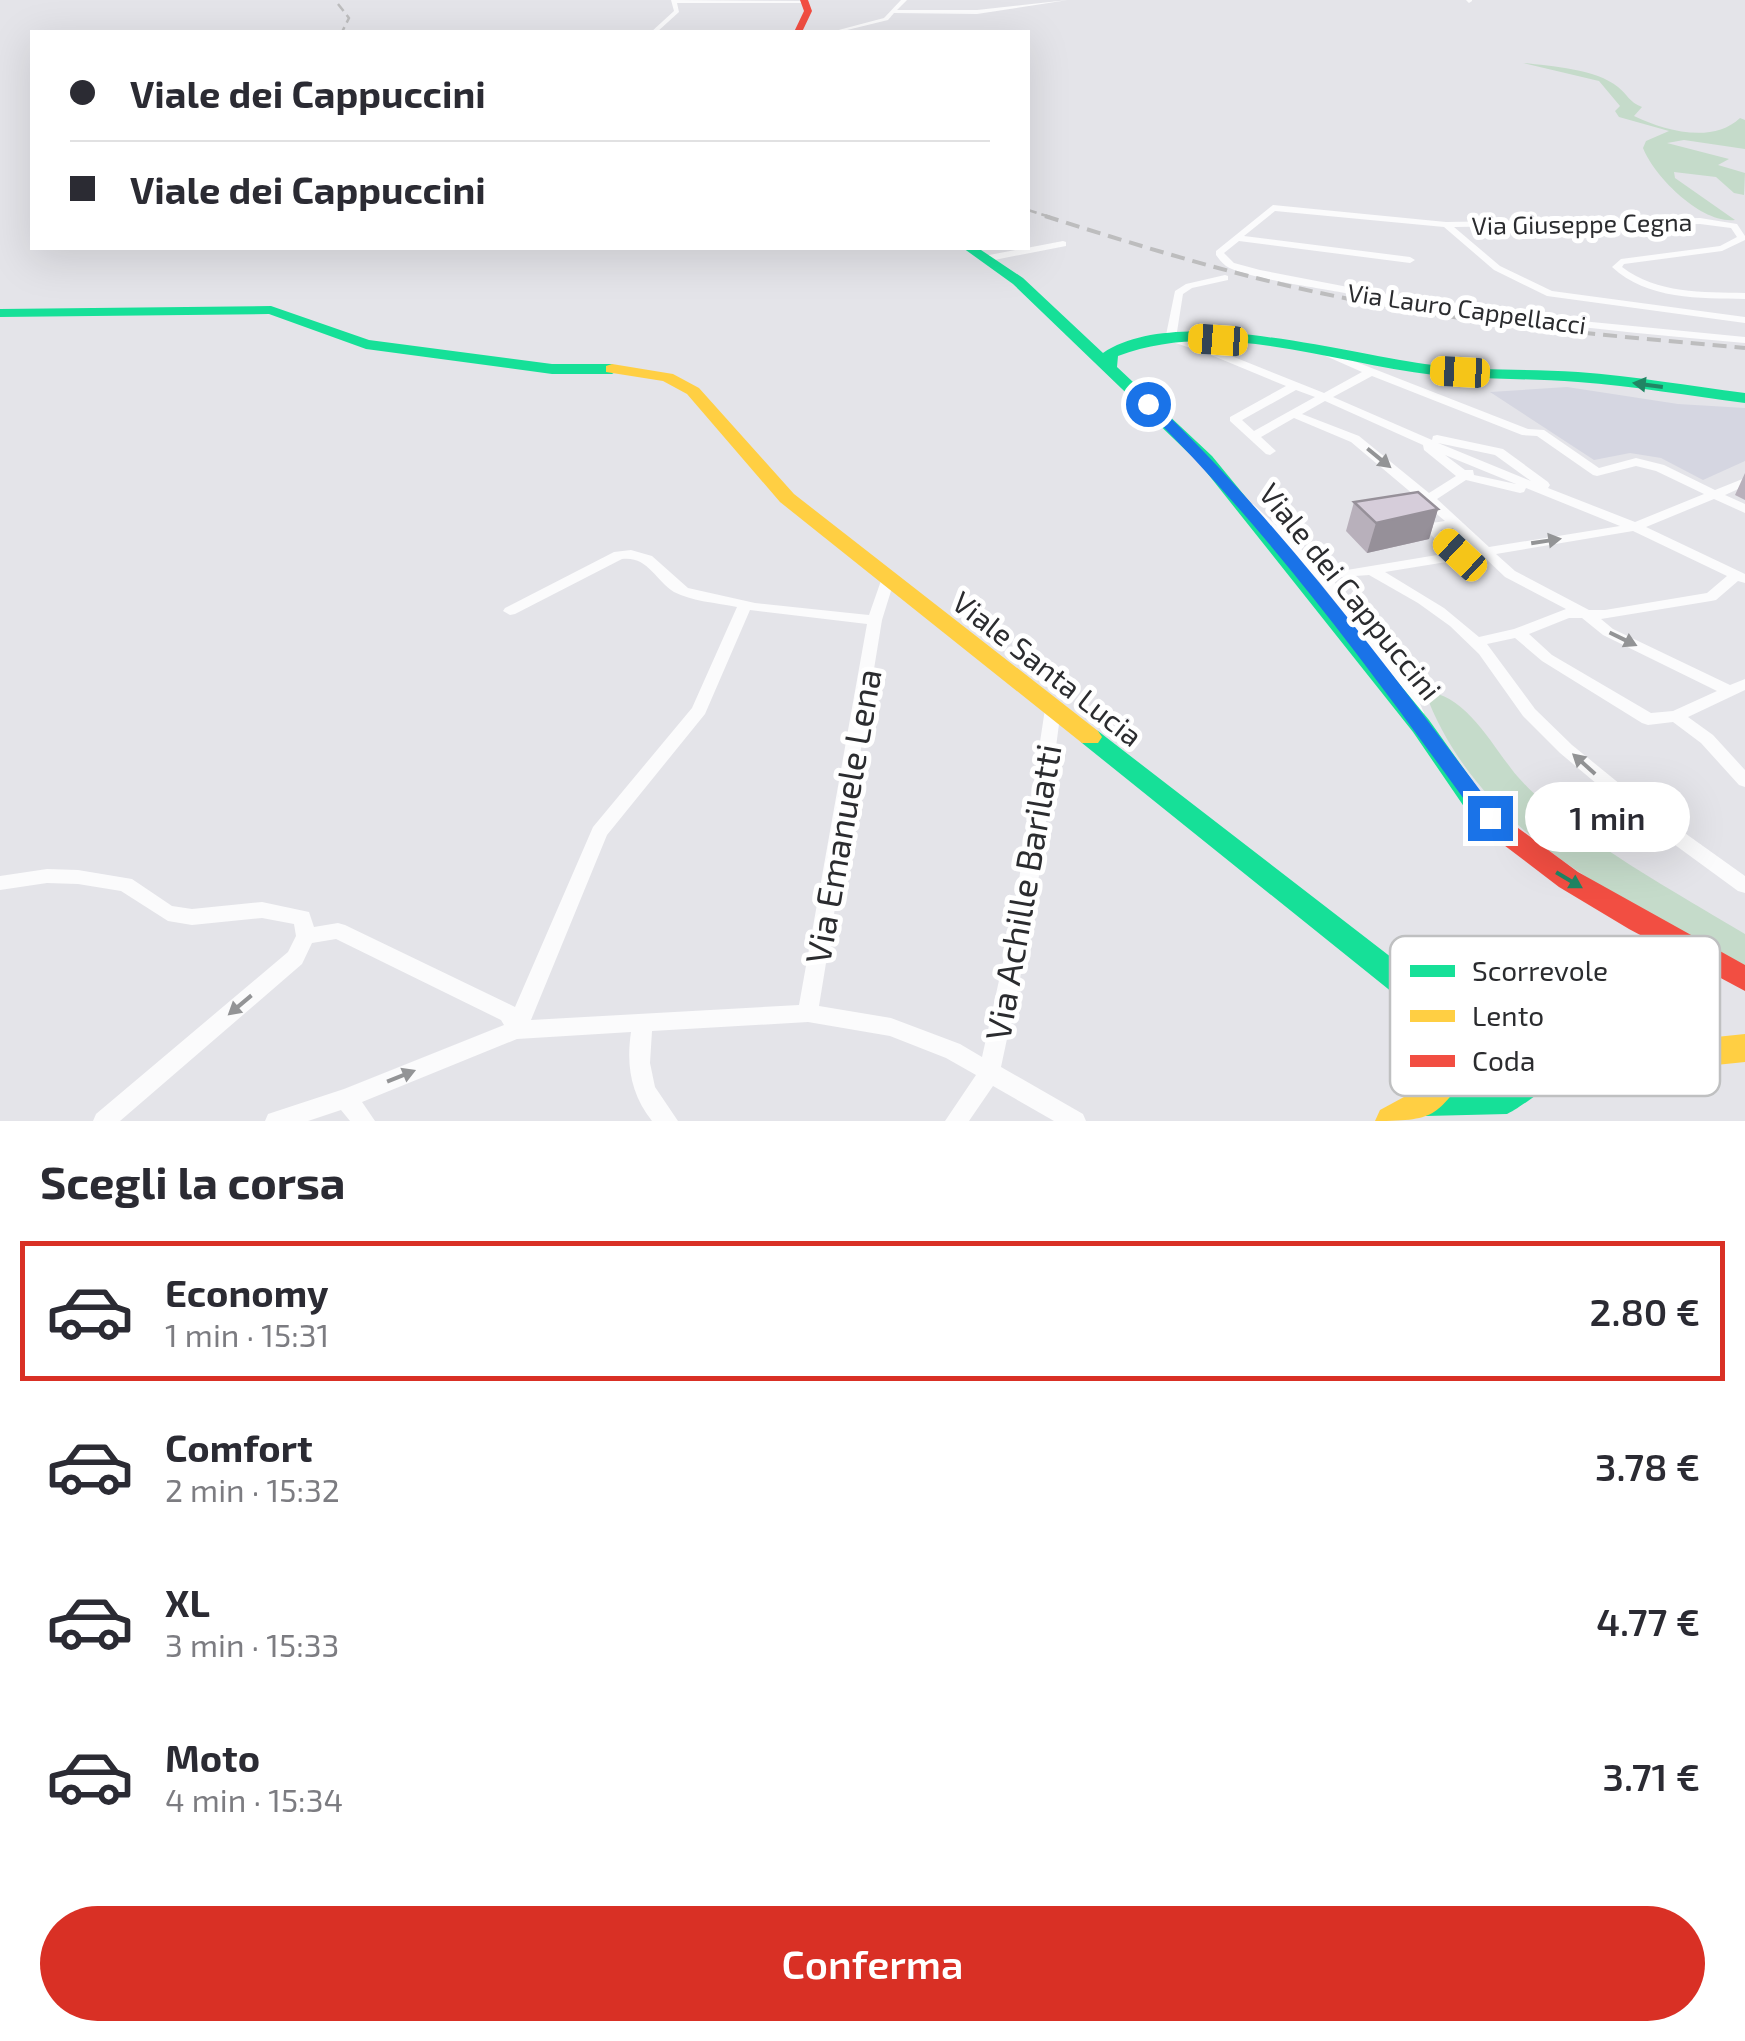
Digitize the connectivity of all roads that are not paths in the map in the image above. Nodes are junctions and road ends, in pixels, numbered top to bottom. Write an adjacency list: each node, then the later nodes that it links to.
1 (674, 0): 5 (street); 6 (street)
2 (904, 0): 4 (street)
3 (1066, 0): 4 (street)
4 (895, 12): 7 (street)
5 (804, 13)
6 (656, 30)
7 (840, 30)
8 (1745, 218): 10 (street)
9 (1446, 225): 10 (street, Via Giuseppe Cegna); 11 (street, Via Giuseppe Cegna); 22 (street)
10 (1734, 226): 20 (street, Via Giuseppe Cegna)
11 (1236, 238): 17 (street); 24 (street, Via Lauro Cappellacci)
12 (1064, 244): 13 (street)
13 (1030, 248)
14 (964, 250): 18 (main road)
15 (1008, 250): 16 (street)
16 (980, 253): 18 (main road)
17 (1410, 260)
18 (1008, 274): 26 (main road, Viale dei Cappuccini)
19 (1225, 278): 23 (street)
20 (1745, 296)
21 (0, 313): 52 (main road, Viale Santa Lucia)
22 (1745, 320)
23 (1168, 338): 25 (main road); 26 (main road); 28 (street)
24 (1745, 340)
25 (1324, 353): 27 (street); 30 (main road, one-way to 25)
26 (1112, 358): 43 (main road, Viale dei Cappuccini)
27 (1372, 371): 29 (street); 32 (street)
28 (1296, 385): 29 (street); 34 (street)
29 (1324, 397): 31 (street); 33 (street)
30 (1745, 398)
31 (1293, 414): 34 (street); 41 (street, one-way to 41)
32 (1526, 432): 36 (street); 40 (street)
33 (1410, 433): 36 (street); 37 (street); 38 (street)
34 (1255, 435): 35 (street)
35 (1270, 450)
36 (1499, 452): 37 (street); 42 (street)
37 (1481, 466): 38 (street); 42 (street)
38 (1464, 476): 41 (street); 42 (street)
39 (1745, 482): 40 (street)
40 (1717, 494): 44 (street); 46 (street)
41 (1429, 498): 45 (street)
42 (1564, 500): 46 (street)
43 (1243, 504): 50 (street); 63 (main road, Viale dei Cappuccini)
44 (1745, 509)
45 (1454, 524): 47 (street); 48 (street)
46 (1635, 527): 47 (street, one-way to 46); 51 (street)
47 (1482, 551): 48 (street); 55 (street)
48 (1460, 555): 49 (street)
49 (1371, 570): 50 (street); 58 (street)
50 (1335, 575): 63 (street)
51 (1740, 577): 55 (street)
52 (888, 578): 56 (street, Via Emanuele Lena); 61 (main road, Viale Santa Lucia)
53 (746, 605): 54 (street); 56 (street); 74 (street)
54 (510, 611)
55 (1583, 612): 57 (street); 60 (street, one-way to 60)
56 (875, 620): 72 (street, Via Emanuele Lena)
57 (1518, 634): 58 (street); 62 (street)
58 (1476, 642): 66 (street, one-way to 58)
59 (1745, 684): 60 (street)
60 (1728, 690): 62 (street)
61 (1053, 710): 70 (main road, Viale Santa Lucia); 77 (street, Via Achille Barilatti)
62 (1676, 716): 64 (street)
63 (1421, 726): 68 (main road, Viale dei Cappuccini, one-way to 68)
64 (1745, 781)
65 (0, 883): 67 (street)
66 (1745, 886)
67 (306, 936): 74 (street); 83 (street, one-way to 83)
68 (1670, 936)
69 (1720, 965): 71 (main road, Viale dei Cappuccini, one-way to 71)
70 (1390, 976)
71 (1745, 980)
72 (808, 1014): 73 (street); 77 (street)
73 (643, 1022): 74 (street); 86 (street)
74 (516, 1030): 81 (street, one-way to 74)
75 (1745, 1048): 76 (main road)
76 (1720, 1051)
77 (989, 1074): 87 (street); 88 (street)
78 (1431, 1096): 82 (main road)
79 (1510, 1096): 80 (main road)
80 (1486, 1097): 82 (main road)
81 (345, 1100): 84 (street); 85 (street)
82 (1426, 1102): 89 (main road)
83 (104, 1121)
84 (276, 1121)
85 (364, 1121)
86 (666, 1121)
87 (956, 1121)
88 (1075, 1121)
89 (1391, 1121)

